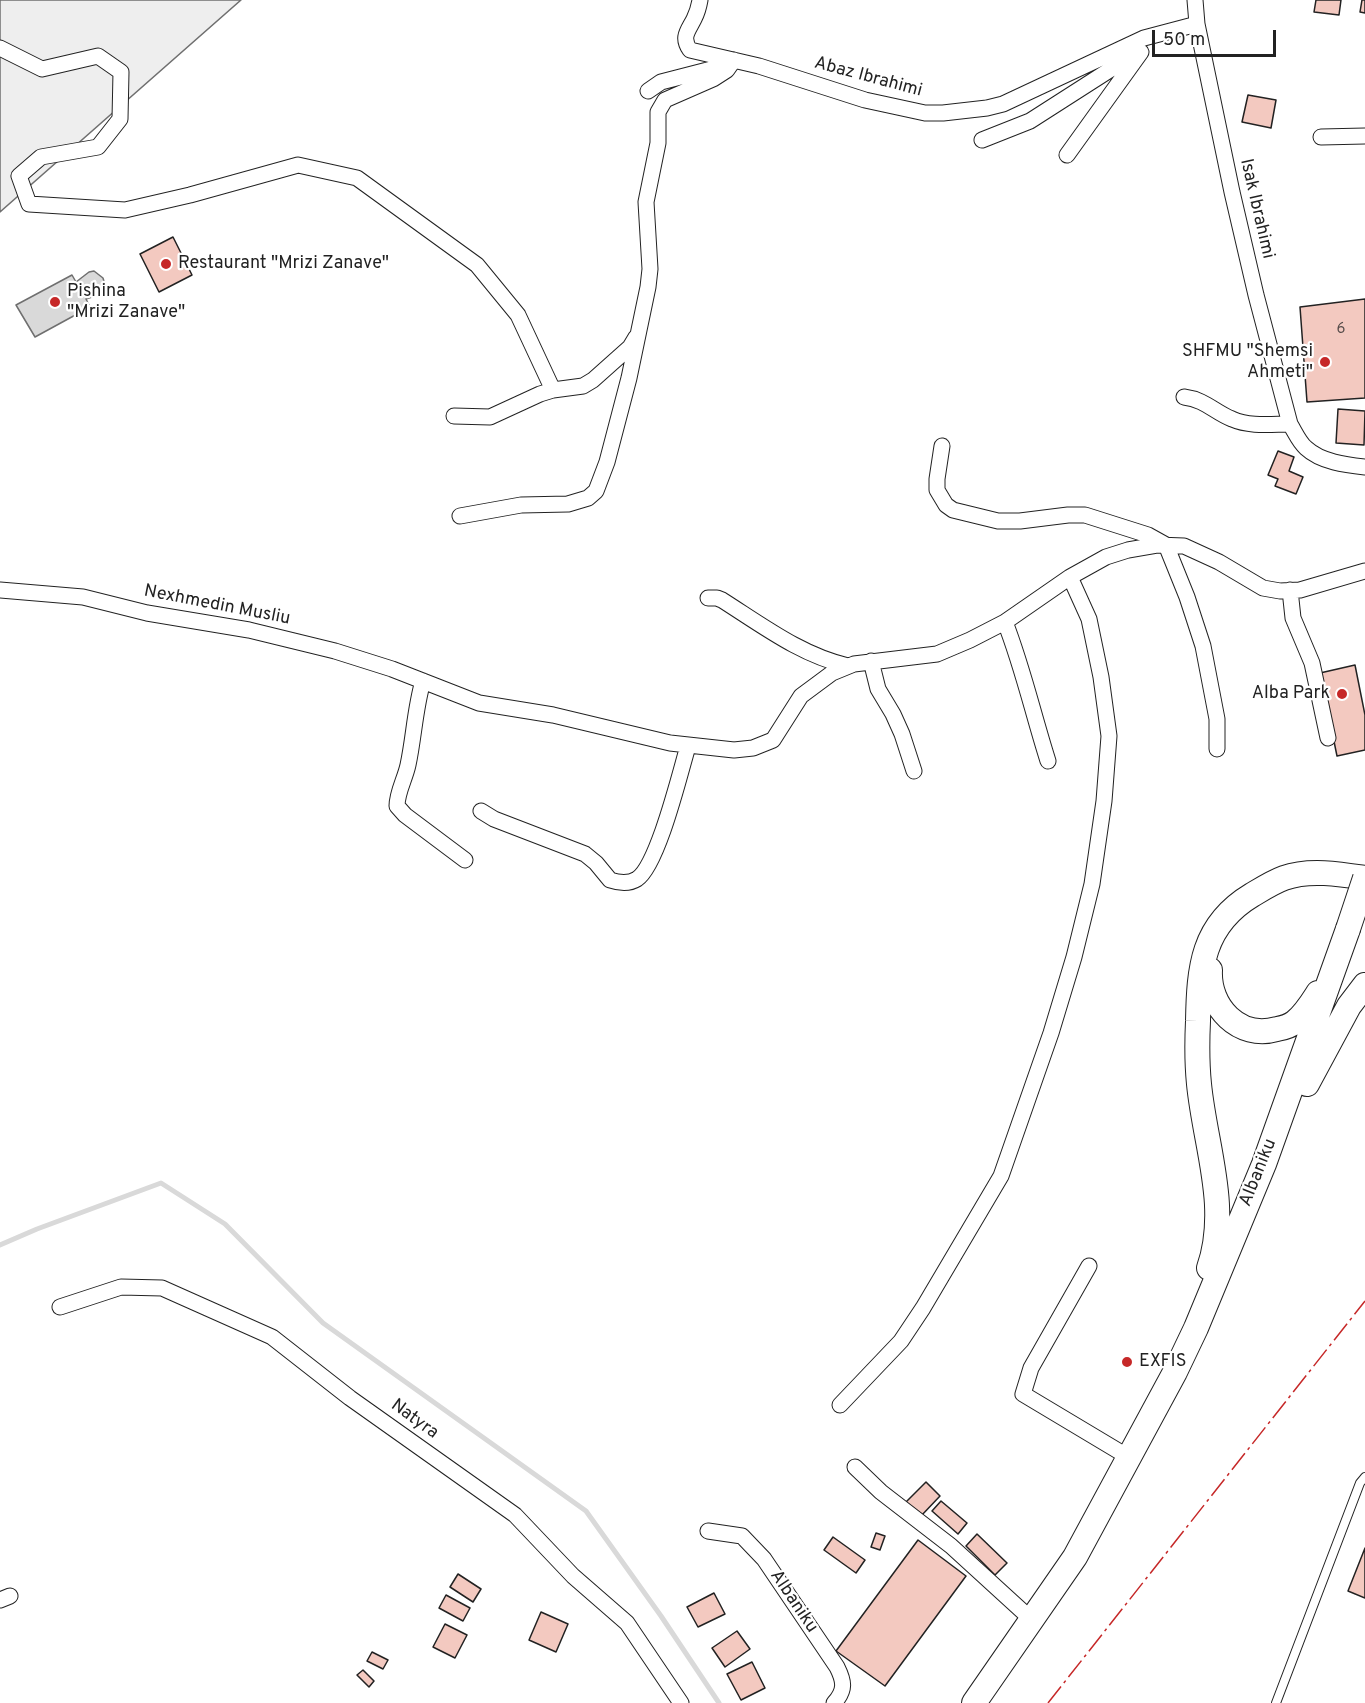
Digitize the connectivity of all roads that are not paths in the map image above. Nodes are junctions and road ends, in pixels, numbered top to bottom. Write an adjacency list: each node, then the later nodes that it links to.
1 (700, 0): 7 (street, Abaz Ibrahimi)
2 (1195, 0): 3 (street, Isak Ibrahimi)
3 (1197, 24): 4 (street, Abaz Ibrahimi); 17 (street, Isak Ibrahimi)
4 (1159, 34): 6 (street); 7 (street, Abaz Ibrahimi)
5 (0, 48): 14 (street)
6 (1140, 53): 11 (street); 12 (street)
7 (734, 60): 8 (street); 13 (street)
8 (648, 91)
9 (1365, 136): 10 (street)
10 (1321, 137)
11 (982, 140)
12 (1068, 155)
13 (639, 332): 14 (street); 20 (street)
14 (553, 390): 16 (street)
15 (1185, 398): 17 (street)
16 (454, 416)
17 (1290, 424): 19 (street, Isak Ibrahimi)
18 (942, 447): 21 (street, Nexhmedin Musliu)
19 (1365, 467)
20 (460, 516)
21 (1166, 545): 23 (street, Nexhmedin Musliu); 25 (street, Nexhmedin Musliu); 33 (street)
22 (1365, 571): 25 (street, Nexhmedin Musliu)
23 (1070, 577): 27 (street, Nexhmedin Musliu); 46 (street)
24 (0, 590): 30 (street, Nexhmedin Musliu)
25 (1290, 590): 31 (street)
26 (708, 598): 29 (street, Nexhmedin Musliu)
27 (1005, 622): 28 (street, Nexhmedin Musliu); 34 (street)
28 (871, 661): 29 (street, Nexhmedin Musliu); 35 (street)
29 (848, 666): 32 (street, Nexhmedin Musliu)
30 (423, 681): 32 (street, Nexhmedin Musliu); 37 (street)
31 (1328, 738)
32 (688, 746): 36 (street)
33 (1217, 749)
34 (1048, 761)
35 (914, 771)
36 (481, 811)
37 (465, 860)
38 (1365, 878): 39 (main road); 40 (main road, Albaniku, bridge)
39 (1233, 909): 40 (main road); 45 (main road)
40 (1348, 929): 42 (main road, Albaniku)
41 (1365, 985): 42 (main road)
42 (1240, 1221): 45 (main road, Albaniku)
43 (1089, 1266): 47 (street)
44 (60, 1307): 52 (street, Natyra)
45 (1196, 1328): 47 (main road, Albaniku)
46 (840, 1405)
47 (1130, 1458): 51 (main road, Albaniku)
48 (855, 1467): 51 (street)
49 (1365, 1477): 55 (lane)
50 (708, 1530): 53 (street, Albaniku)
51 (1032, 1620): 54 (main road, Albaniku)
52 (681, 1703)
53 (834, 1703)
54 (974, 1703)
55 (1276, 1703)

